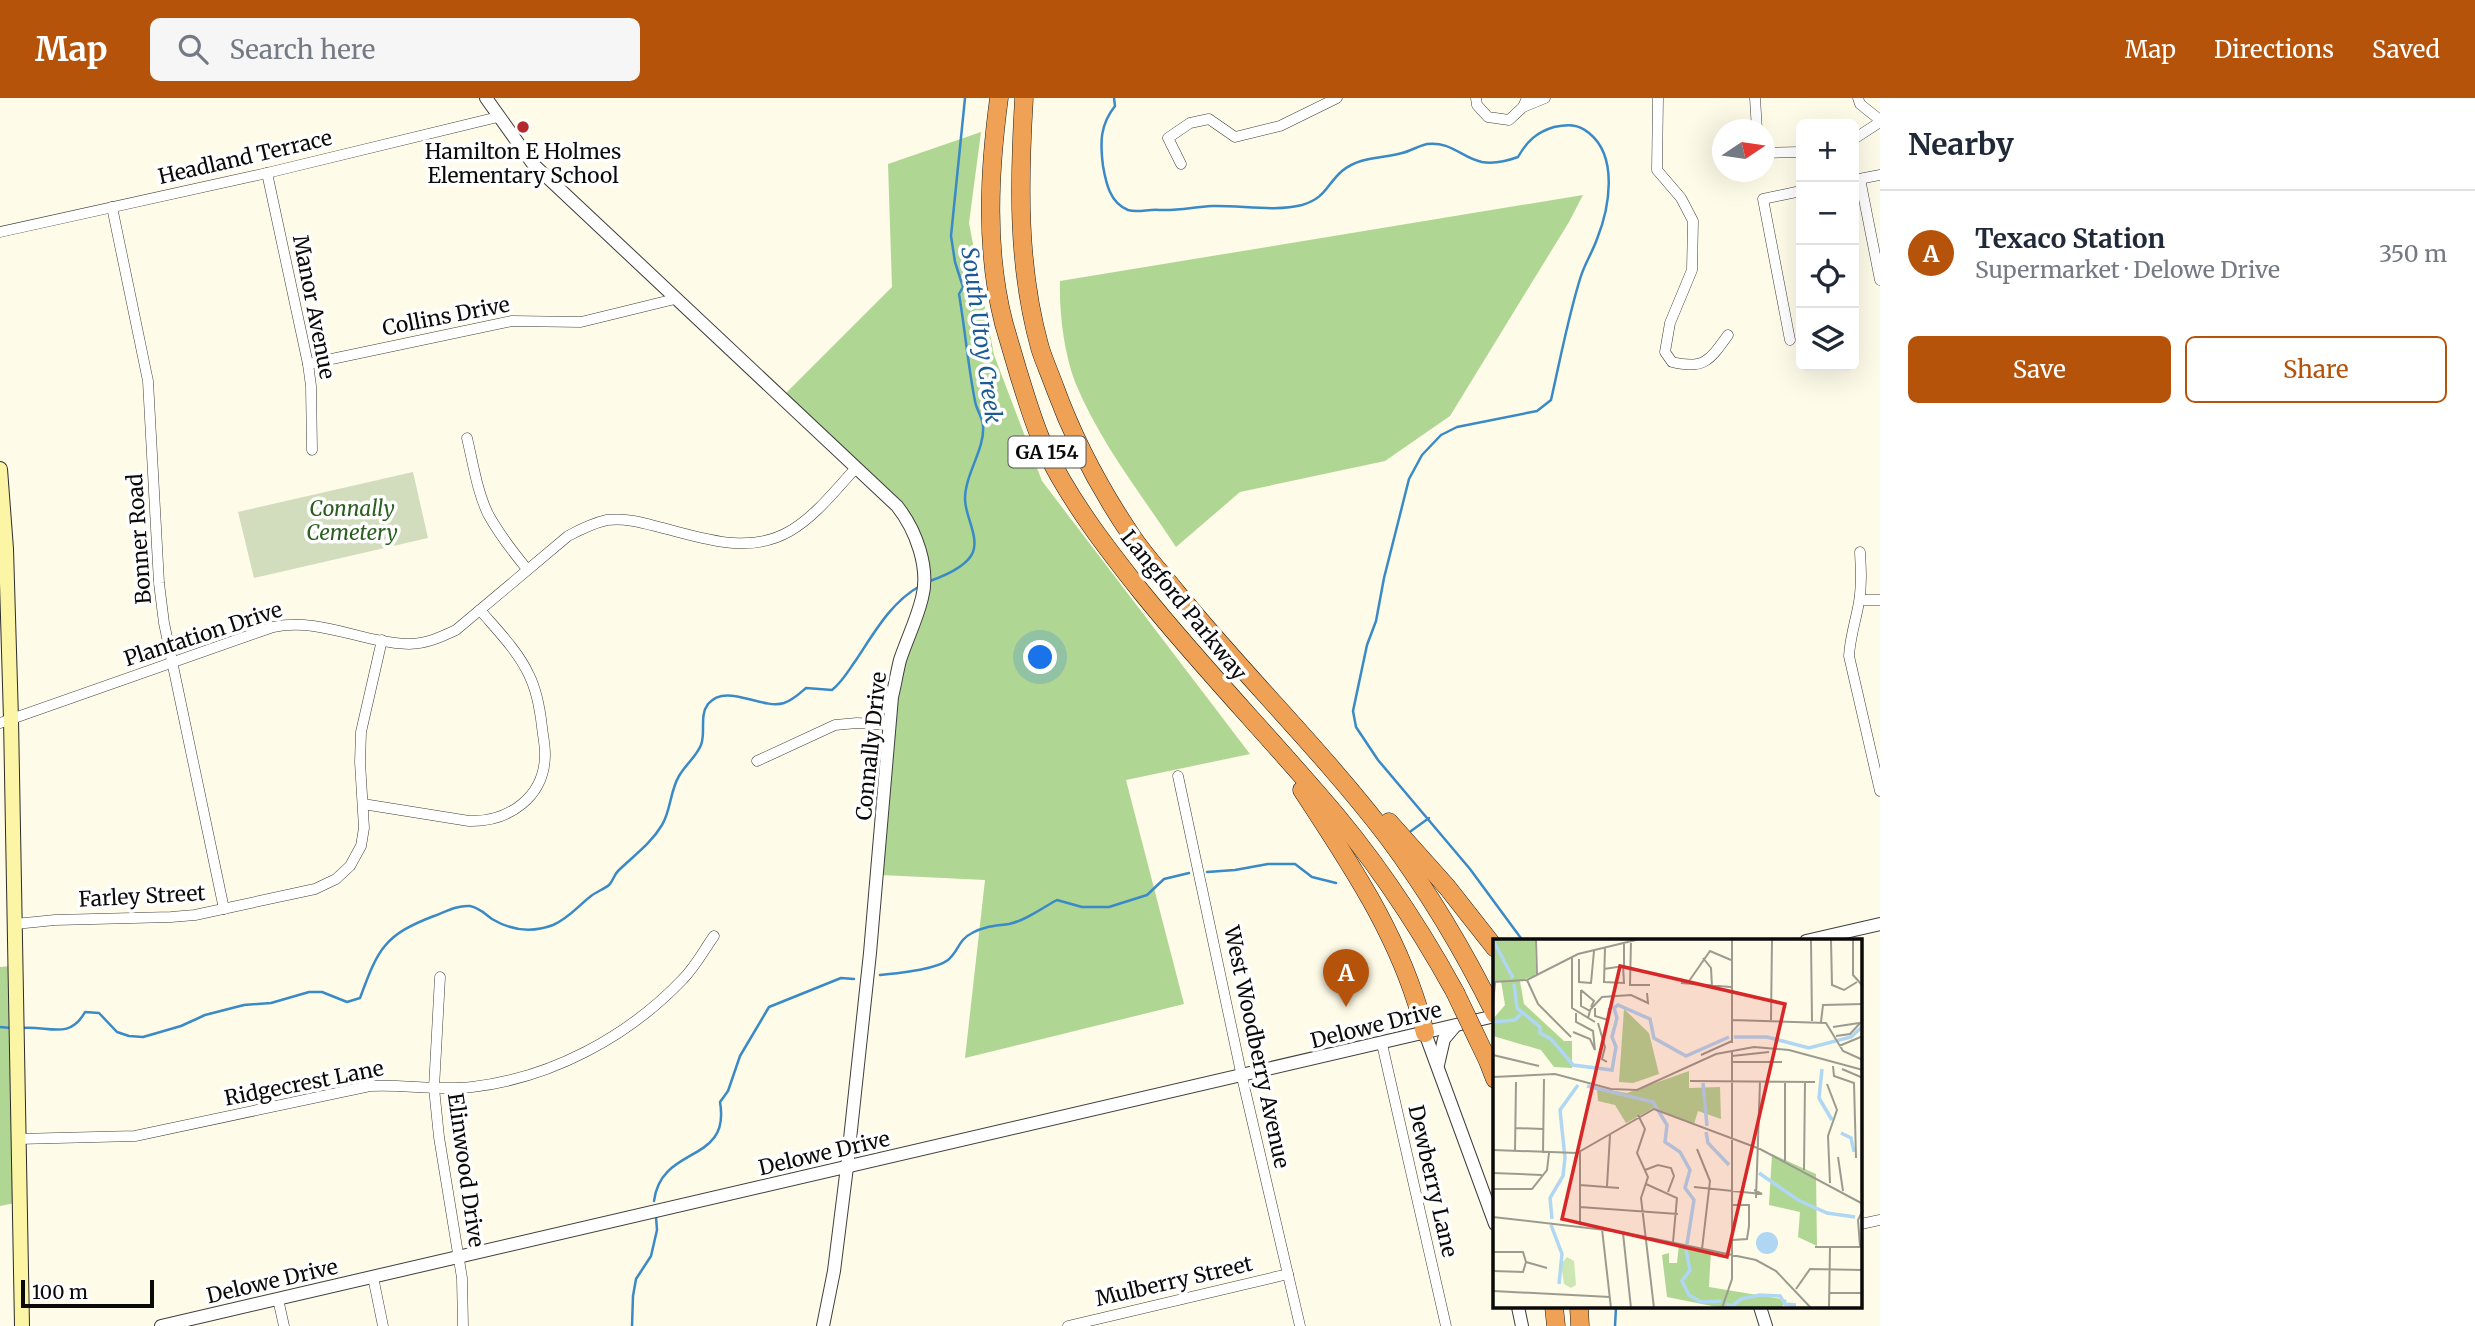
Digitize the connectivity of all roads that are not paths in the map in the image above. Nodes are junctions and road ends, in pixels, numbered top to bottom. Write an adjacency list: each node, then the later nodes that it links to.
1 (486, 98): 11 (street, Connally Drive)
2 (999, 98): 44 (highway, Langford Parkway / GA 154)
3 (1024, 98): 45 (highway, Langford Parkway / GA 154)
4 (1337, 98): 17 (street)
5 (1476, 98): 10 (street)
6 (1545, 98): 10 (street)
7 (1658, 98): 27 (street)
8 (1755, 98): 12 (street)
9 (1858, 98): 13 (street)
10 (1525, 102)
11 (498, 117): 18 (street, Headland Terrace); 26 (street, Connally Drive)
12 (1756, 119)
13 (1880, 121): 14 (street)
14 (1859, 136)
15 (1796, 152): 16 (street)
16 (1775, 153)
17 (1181, 164)
18 (267, 173): 23 (street, Headland Terrace); 29 (street, Manor Avenue)
19 (1880, 175): 20 (street)
20 (1859, 180)
21 (1857, 182): 25 (street)
22 (1796, 192): 28 (street)
23 (112, 207): 24 (street, Headland Terrace); 41 (street, Bonner Road)
24 (0, 232)
25 (1880, 280)
26 (675, 299): 29 (street, Collins Drive); 32 (street, Connally Drive)
27 (1728, 335)
28 (1790, 340)
29 (308, 364): 31 (street, Manor Avenue)
30 (467, 438): 36 (street)
31 (312, 450)
32 (856, 468): 36 (street, Plantation Drive); 43 (street, Connally Drive)
33 (0, 469): 34 (main road)
34 (3, 550): 42 (main road)
35 (1860, 552): 37 (street)
36 (527, 569): 39 (street, Plantation Drive)
37 (1860, 600): 38 (street); 48 (street)
38 (1880, 600)
39 (480, 610): 40 (street, Plantation Drive); 49 (street)
40 (382, 639): 41 (street, Plantation Drive); 49 (street)
41 (171, 663): 42 (street, Plantation Drive); 50 (street, Bonner Road)
42 (6, 721): 51 (main road)
43 (889, 725): 46 (street); 67 (street, Connally Drive)
44 (1267, 738): 60 (highway); 63 (highway, Langford Parkway / GA 154, bridge)
45 (1313, 749): 55 (highway); 57 (highway, Langford Parkway / GA 154)
46 (757, 761)
47 (1178, 776): 64 (street, West Woodberry Avenue)
48 (1879, 784)
49 (363, 804): 50 (street, Farley Street)
50 (224, 909): 51 (street, Farley Street)
51 (15, 924): 66 (main road)
52 (1880, 924): 54 (street)
53 (714, 936): 65 (street, Ridgecrest Lane)
54 (1815, 939)
55 (1493, 945)
56 (440, 977): 65 (street, Elinwood Drive)
57 (1493, 1011)
58 (1493, 1016): 59 (street, Delowe Drive)
59 (1455, 1026): 60 (street, Delowe Drive); 62 (street)
60 (1425, 1033): 61 (street, Delowe Drive); 62 (street)
61 (1382, 1044): 64 (street, Delowe Drive); 87 (street, Dewberry Lane)
62 (1438, 1069): 68 (street)
63 (1493, 1074)
64 (1242, 1077): 67 (street, Delowe Drive); 72 (street, West Woodberry Avenue)
65 (434, 1088): 66 (street, Ridgecrest Lane); 71 (street, Elinwood Drive)
66 (18, 1139): 79 (main road)
67 (847, 1167): 71 (street, Delowe Drive); 84 (street, Connally Drive)
68 (1493, 1219)
69 (1880, 1220): 70 (street)
70 (1862, 1224)
71 (459, 1257): 73 (street, Delowe Drive); 83 (street, Elinwood Drive)
72 (1288, 1273): 85 (street, Mulberry Street); 86 (street, West Woodberry Avenue)
73 (373, 1277): 74 (street, Delowe Drive); 82 (street)
74 (278, 1299): 80 (street, Delowe Drive); 81 (street)
75 (1518, 1308): 88 (street)
76 (1554, 1308): 89 (highway)
77 (1578, 1308): 90 (highway)
78 (1760, 1308): 91 (street)
79 (22, 1326)
80 (162, 1326)
81 (284, 1326)
82 (383, 1326)
83 (463, 1326)
84 (823, 1326)
85 (1068, 1326)
86 (1300, 1326)
87 (1446, 1326)
88 (1522, 1326)
89 (1556, 1326)
90 (1580, 1326)
91 (1766, 1326)

